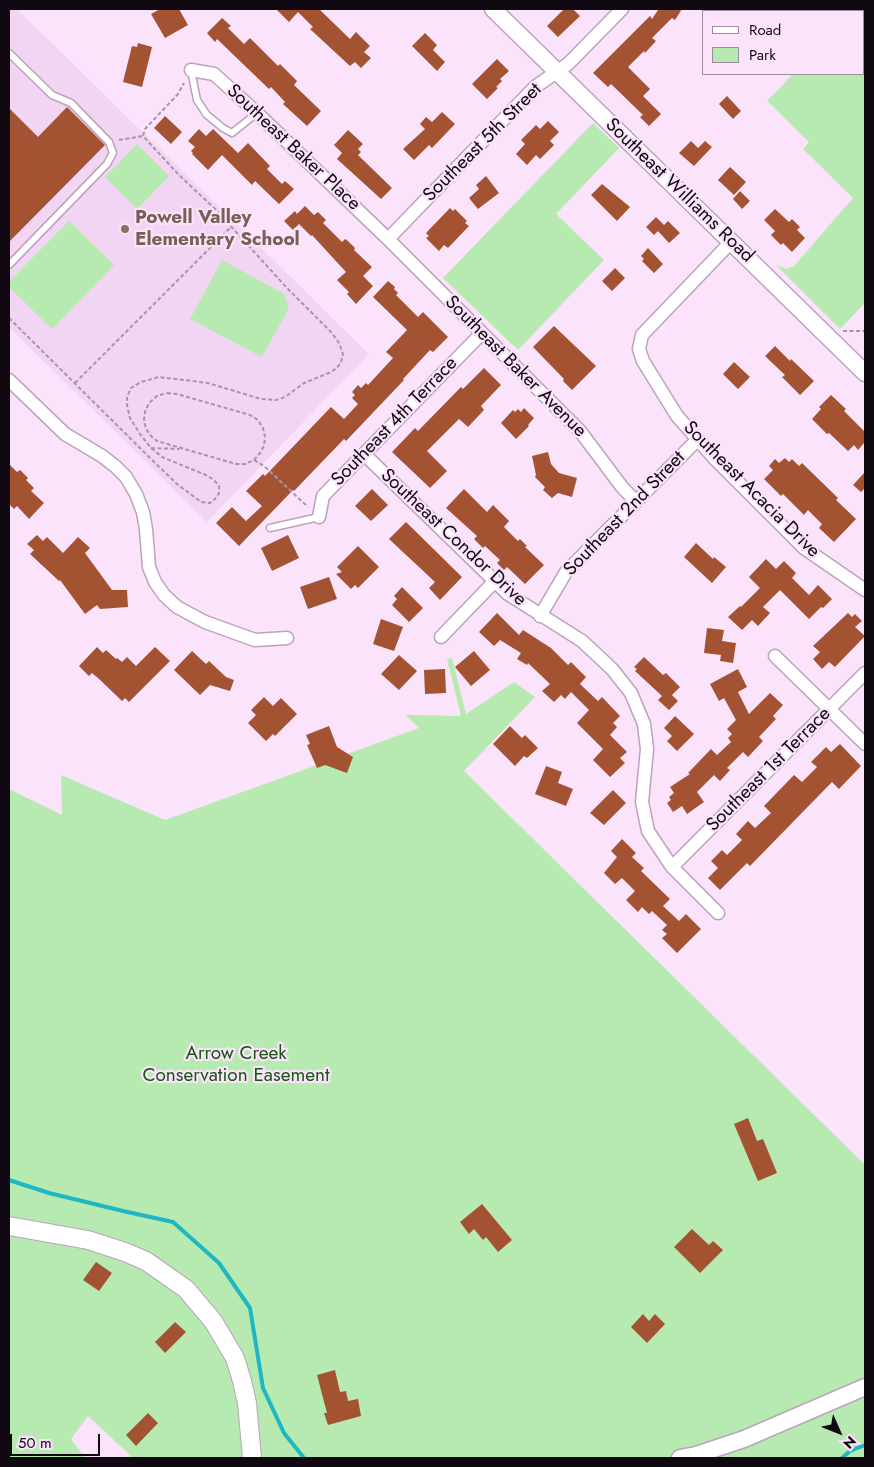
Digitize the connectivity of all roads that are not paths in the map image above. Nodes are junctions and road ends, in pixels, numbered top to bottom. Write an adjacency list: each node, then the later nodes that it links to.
1 (493, 9): 5 (street, Southeast Williams Road)
2 (622, 9): 5 (street, Southeast 5th Street)
3 (9, 53): 9 (lane)
4 (191, 70): 6 (street, Southeast Baker Place); 6 (lane)
5 (557, 72): 7 (street, Southeast 5th Street); 8 (street, Southeast Williams Road)
6 (257, 113): 7 (street, Southeast Baker Place)
7 (388, 239): 10 (street, Southeast Baker Avenue)
8 (731, 242): 11 (street, Southeast Williams Road); 13 (street, Southeast Acacia Drive)
9 (9, 265)
10 (482, 333): 14 (street, Southeast 4th Terrace); 15 (street, Southeast Baker Avenue)
11 (865, 373)
12 (9, 380): 22 (street)
13 (697, 440): 15 (street, Southeast 2nd Street); 19 (street, Southeast Acacia Drive)
14 (364, 454): 16 (street, Southeast 4th Terrace); 18 (street, Southeast Condor Drive)
15 (636, 502): 20 (street, Southeast 2nd Street)
16 (319, 517): 17 (lane)
17 (270, 528)
18 (494, 582): 20 (street, Southeast Condor Drive); 21 (street)
19 (865, 590)
20 (540, 616): 27 (street, Southeast Condor Drive)
21 (441, 637)
22 (287, 638)
23 (775, 656): 25 (street)
24 (865, 673): 25 (street, Southeast 1st Terrace)
25 (830, 709): 26 (street); 27 (street, Southeast 1st Terrace)
26 (865, 744)
27 (672, 866): 28 (street, Southeast Condor Drive)
28 (718, 913)
29 (9, 1226): 31 (main road)
30 (865, 1387): 32 (street)
31 (252, 1458)
32 (680, 1458)

